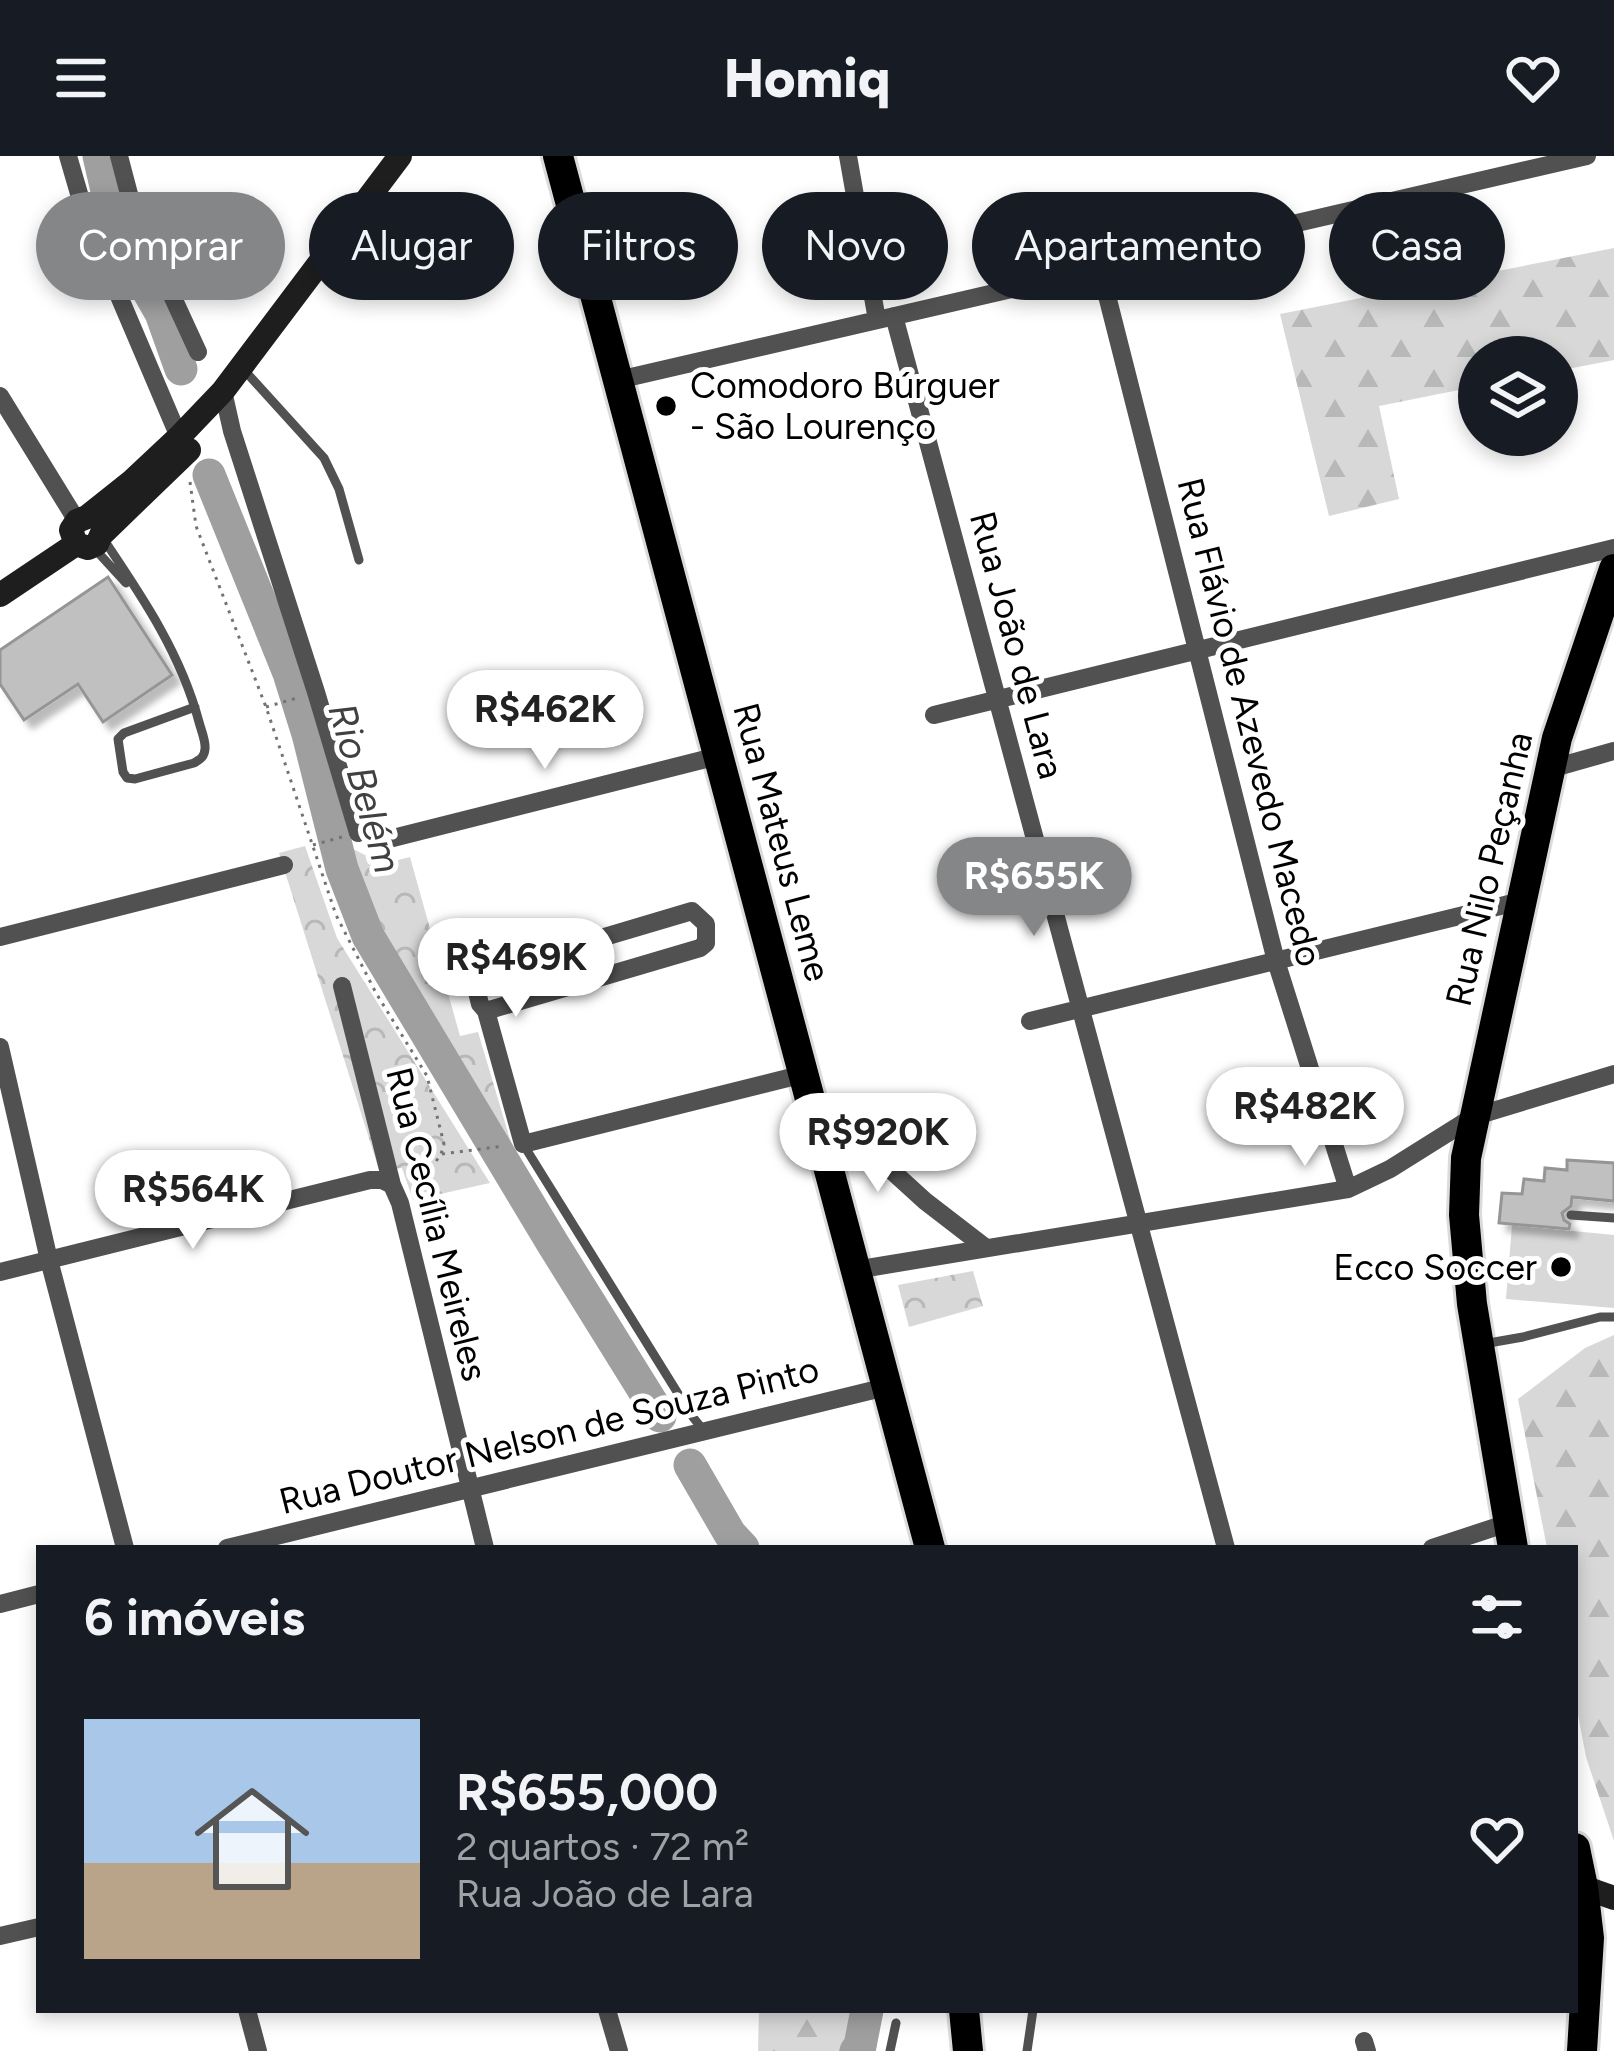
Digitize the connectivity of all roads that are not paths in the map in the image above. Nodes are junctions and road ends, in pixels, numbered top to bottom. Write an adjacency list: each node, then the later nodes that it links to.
1 (68, 156): 16 (street)
2 (119, 156): 11 (street)
3 (400, 156): 12 (street)
4 (558, 156): 13 (main road, Rua Mateus Leme)
5 (848, 156): 10 (street, Rua João de Lara)
6 (1587, 156): 7 (street)
7 (1305, 221)
8 (972, 298): 10 (street)
9 (1108, 300): 22 (street, Rua Flávio de Azevedo Macedo)
10 (885, 318): 13 (street); 23 (street, Rua João de Lara)
11 (197, 352)
12 (242, 367): 14 (street); 19 (lane)
13 (618, 380): 27 (main road, Rua Mateus Leme)
14 (223, 391): 16 (street); 17 (street); 29 (street)
15 (0, 396): 17 (street)
16 (179, 437): 17 (street)
17 (87, 533): 21 (street); 24 (lane)
18 (1614, 548): 22 (street)
19 (359, 560)
20 (1614, 568): 28 (main road, Rua Nilo Peçanha)
21 (0, 595)
22 (1197, 650): 23 (street); 34 (street, Rua Flávio de Azevedo Macedo)
23 (998, 700): 25 (street); 38 (street, Rua João de Lara)
24 (195, 707): 24 (lane)
25 (934, 716)
26 (1614, 751): 28 (street)
27 (718, 756): 30 (street); 43 (main road, Rua Mateus Leme)
28 (1550, 769): 32 (main road, Rua Nilo Peçanha)
29 (350, 835)
30 (385, 840)
31 (284, 866): 33 (street)
32 (1521, 901): 34 (street); 44 (main road, Rua Nilo Peçanha)
33 (0, 937)
34 (1276, 961): 38 (street); 47 (street, Rua Flávio de Azevedo Macedo)
35 (473, 976): 36 (street); 39 (street); 39 (street)
36 (449, 983)
37 (342, 986): 46 (street, Rua Cecília Meireles)
38 (1081, 1008): 40 (street); 50 (street, Rua João de Lara)
39 (486, 1011): 45 (street)
40 (1030, 1021)
41 (0, 1046): 52 (street)
42 (1614, 1074): 44 (street)
43 (806, 1084): 45 (street); 51 (street); 53 (main road, Rua Mateus Leme)
44 (1473, 1117): 47 (street); 56 (main road, Rua Nilo Peçanha)
45 (523, 1144): 58 (lane)
46 (392, 1185): 52 (street); 59 (street, Rua Cecília Meireles)
47 (1348, 1189): 50 (street)
48 (1571, 1215): 49 (lane)
49 (1614, 1218)
50 (1139, 1225): 51 (street); 65 (street, Rua João de Lara)
51 (986, 1248): 53 (street)
52 (49, 1260): 54 (street); 61 (street)
53 (855, 1270): 57 (main road, Rua Mateus Leme)
54 (0, 1272)
55 (1614, 1317): 56 (lane)
56 (1477, 1345): 60 (main road, Rua Nilo Peçanha)
57 (886, 1387): 58 (street, Rua Doutor Nelson de Souza Pinto); 64 (main road, Rua Mateus Leme)
58 (704, 1431): 59 (street, Rua Doutor Nelson de Souza Pinto)
59 (470, 1489): 62 (street, Rua Doutor Nelson de Souza Pinto); 63 (street, Rua Cecília Meireles)
60 (1510, 1536): 66 (street)
61 (124, 1545)
62 (239, 1545)
63 (484, 1545)
64 (929, 1545)
65 (1225, 1545)
66 (1452, 1545)
67 (36, 1595): 68 (street)
68 (0, 1604)
69 (1578, 1863): 70 (main road)
70 (1583, 1887): 71 (street); 84 (main road)
71 (1614, 1898)
72 (36, 1928): 73 (street)
73 (0, 1936)
74 (248, 2013): 79 (street)
75 (609, 2013): 80 (street)
76 (964, 2013): 82 (main road)
77 (1033, 2013): 83 (lane)
78 (896, 2023): 81 (lane)
79 (258, 2051)
80 (619, 2051)
81 (890, 2051)
82 (968, 2051)
83 (1027, 2051)
84 (1582, 2051)

